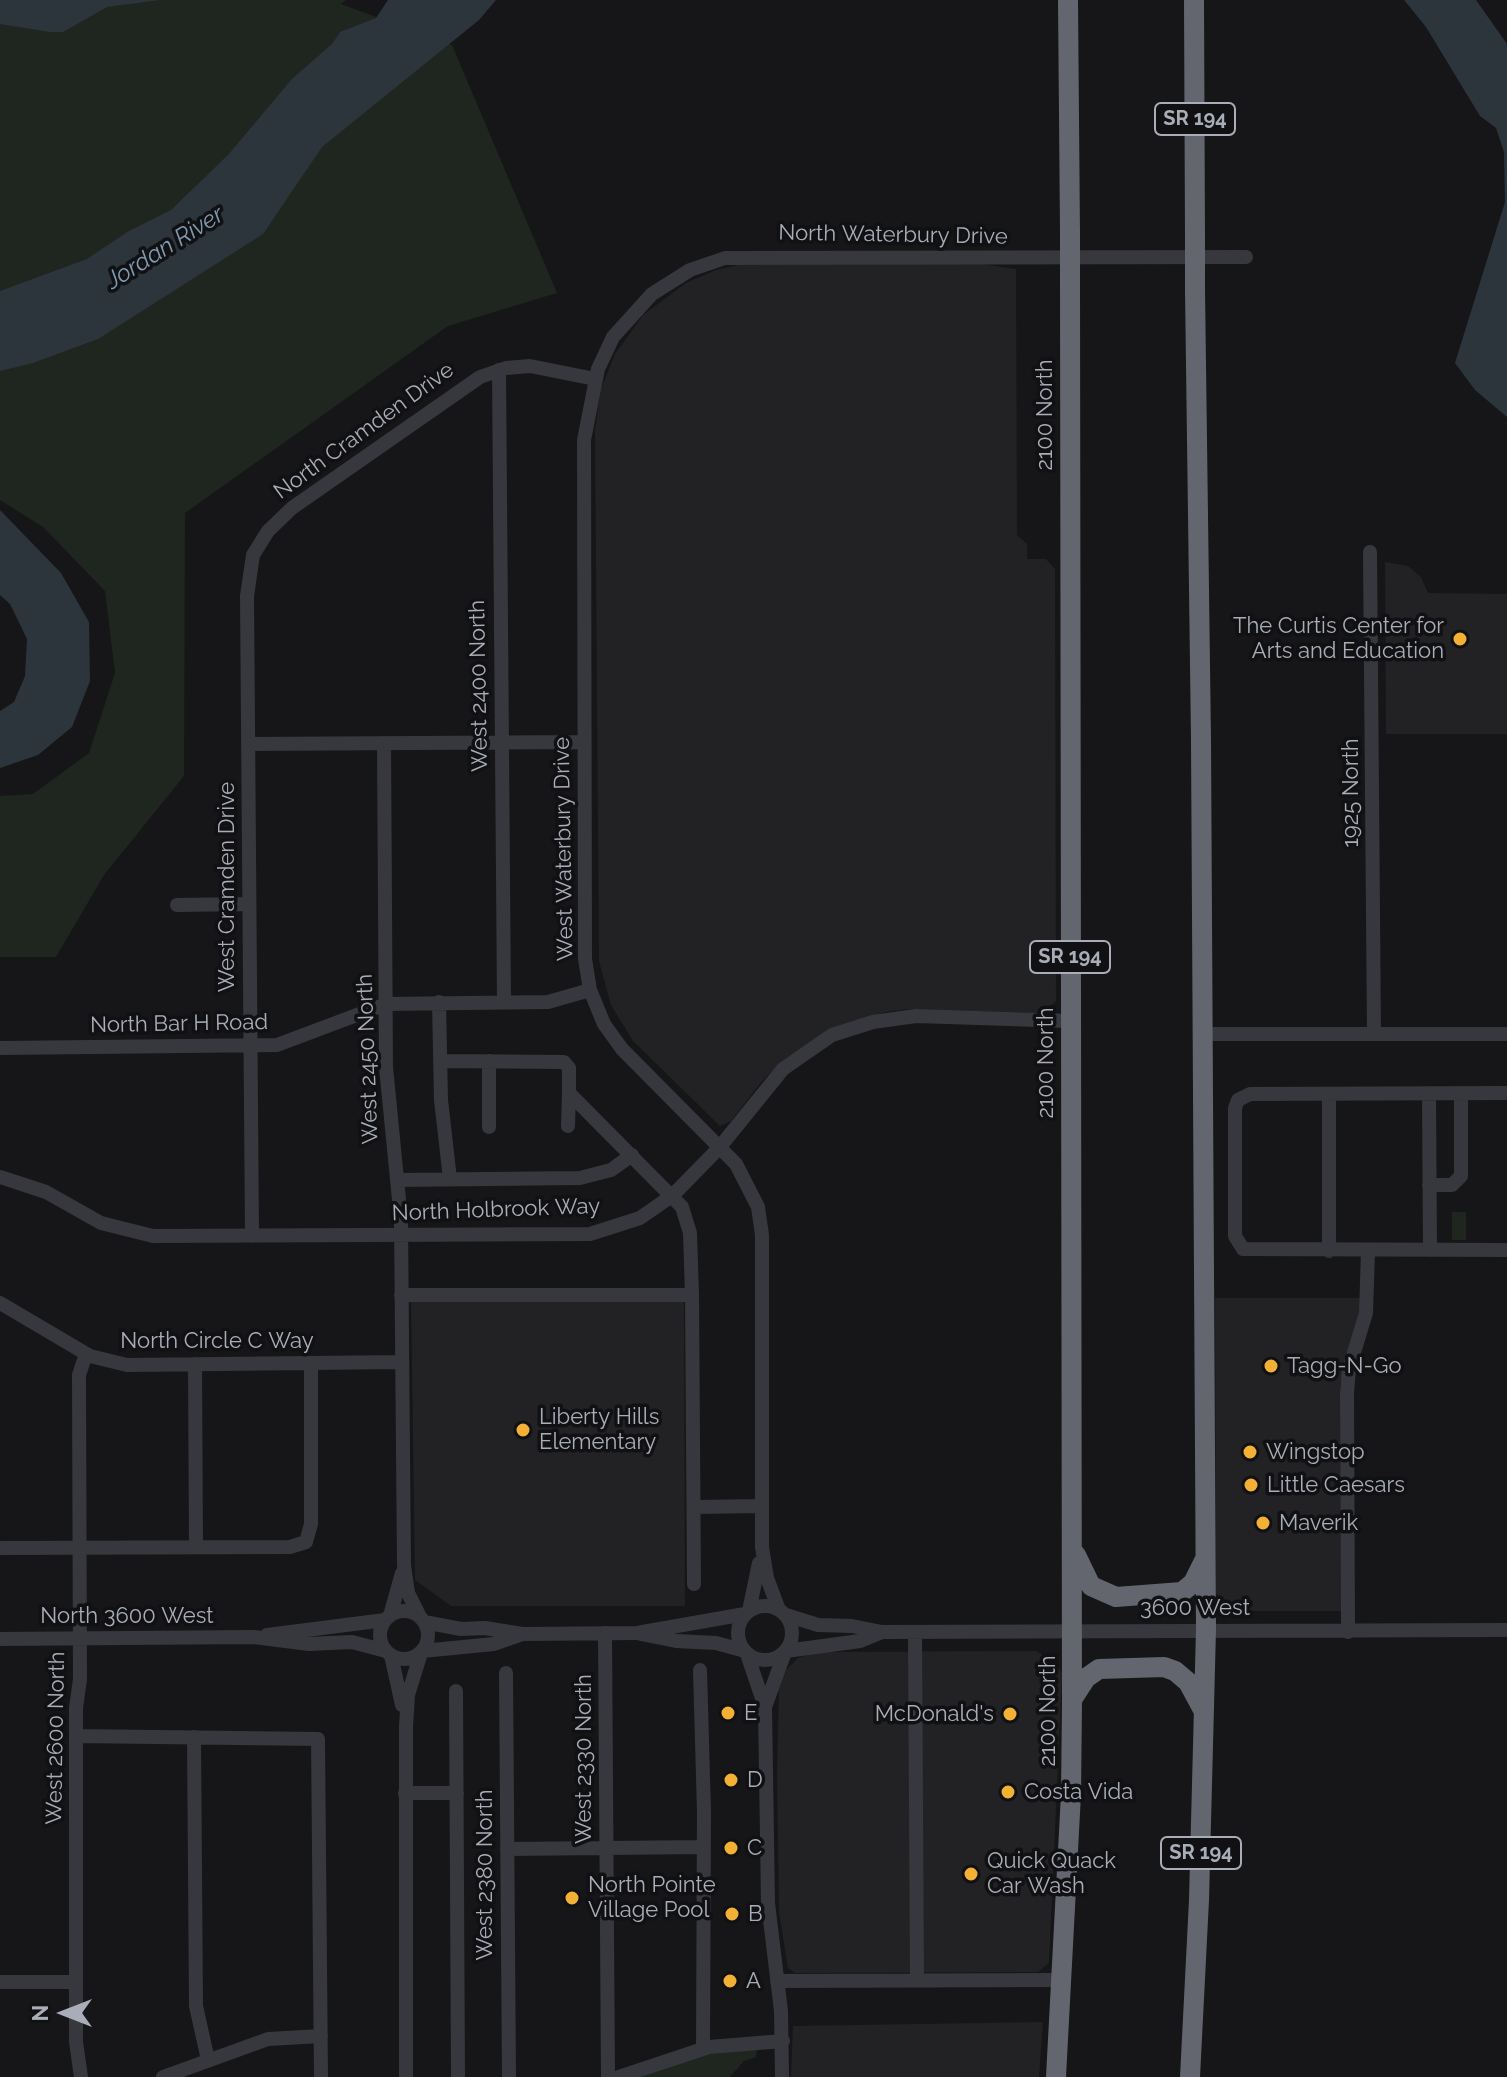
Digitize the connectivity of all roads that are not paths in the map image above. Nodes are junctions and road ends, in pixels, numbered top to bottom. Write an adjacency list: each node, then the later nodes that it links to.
1 (1068, 0): 18 (highway, 2100 North / SR 194, bridge)
2 (1194, 0): 19 (highway, SR 194, bridge)
3 (1246, 257): 5 (street, North Waterbury Drive)
4 (499, 370): 5 (street, North Cramden Drive); 6 (street, North Cramden Drive); 8 (street, West 2400 North)
5 (595, 379): 9 (street, West Waterbury Drive)
6 (260, 540): 11 (street, West Cramden Drive)
7 (1370, 552): 20 (street, 1925 North)
8 (502, 742): 9 (street); 10 (street); 16 (street, West 2400 North)
9 (584, 742): 14 (street, West Waterbury Drive)
10 (384, 743): 11 (street); 17 (street, West 2450 North)
11 (248, 744): 12 (street, West Cramden Drive)
12 (249, 904): 13 (street); 22 (street, West Cramden Drive)
13 (177, 905)
14 (590, 990): 16 (street, North Bar H Road); 33 (street, West Waterbury Drive)
15 (439, 1002): 16 (street, North Bar H Road); 17 (street, North Bar H Road); 24 (street)
16 (504, 1002)
17 (386, 1004): 22 (street, North Bar H Road); 37 (street, West 2450 North)
18 (1070, 1021): 33 (street, North Holbrook Way); 55 (highway, 2100 North / SR 194)
19 (1203, 1034): 20 (street); 60 (highway, SR 194)
20 (1374, 1034): 21 (street)
21 (1507, 1034)
22 (250, 1046): 23 (street, North Bar H Road); 40 (street, West Cramden Drive)
23 (0, 1048)
24 (441, 1061): 25 (street); 36 (street)
25 (489, 1061): 26 (street); 32 (street)
26 (569, 1093): 31 (street); 34 (street)
27 (1507, 1093): 30 (street)
28 (1329, 1094): 29 (street); 44 (street); 44 (street)
29 (1429, 1094): 30 (street); 38 (street)
30 (1461, 1094): 38 (street)
31 (568, 1126)
32 (489, 1127)
33 (719, 1148): 39 (street, North Holbrook Way); 53 (street, West Waterbury Drive)
34 (632, 1155): 36 (street); 39 (street)
35 (0, 1177): 40 (street, North Holbrook Way)
36 (450, 1179): 37 (street)
37 (397, 1180): 41 (street, West 2450 North)
38 (1429, 1185): 42 (street)
39 (673, 1195): 41 (street, North Holbrook Way); 47 (street)
40 (252, 1236): 41 (street, North Holbrook Way)
41 (401, 1236): 46 (street, West 2450 North)
42 (1430, 1250): 43 (street); 45 (street)
43 (1507, 1250)
44 (1329, 1251): 45 (street)
45 (1368, 1251): 72 (street)
46 (401, 1295): 47 (street); 50 (street, West 2450 North)
47 (692, 1295): 54 (street)
48 (0, 1303): 49 (street, North Circle C Way)
49 (86, 1354): 52 (street, North Circle C Way); 59 (street, West 2600 North)
50 (402, 1362): 51 (street, North Circle C Way); 61 (street, West 2450 North)
51 (311, 1363): 52 (street, North Circle C Way); 56 (street)
52 (195, 1364): 56 (street)
53 (762, 1506): 54 (street); 57 (street, West Waterbury Drive)
54 (694, 1507): 62 (street)
55 (1072, 1539): 60 (highway); 68 (highway, 2100 North / SR 194)
56 (196, 1547): 59 (street)
57 (762, 1547): 63 (street, West Waterbury Drive); 64 (street, West Waterbury Drive)
58 (0, 1548): 59 (street)
59 (80, 1548): 77 (street, West 2600 North)
60 (1206, 1555): 67 (highway, SR 194)
61 (404, 1565): 65 (street, West 2450 North); 66 (street, West 2450 North)
62 (694, 1584)
63 (783, 1612): 64 (street); 70 (street); 80 (street)
64 (747, 1613): 74 (street); 82 (street)
65 (388, 1618): 66 (street); 76 (street, North 3600 West); 81 (street)
66 (422, 1620): 75 (street); 79 (street)
67 (1206, 1629): 68 (street, 3600 West); 72 (street, 3600 West); 88 (highway, SR 194)
68 (1072, 1630): 71 (street, 3600 West); 86 (highway, 2100 North / SR 194)
69 (1507, 1630): 72 (street, 3600 West)
70 (882, 1632): 71 (street, 3600 West); 80 (street)
71 (915, 1632): 97 (street)
72 (1348, 1632)
73 (605, 1633): 74 (street); 75 (street); 95 (street, West 2330 North)
74 (637, 1633): 82 (street)
75 (522, 1634): 79 (street)
76 (254, 1637): 77 (street, North 3600 West); 81 (street, North 3600 West)
77 (80, 1638): 78 (street, North 3600 West); 90 (street, West 2600 North)
78 (0, 1639)
79 (422, 1652): 81 (street); 89 (street)
80 (785, 1652): 82 (street); 87 (street)
81 (388, 1653): 89 (street)
82 (746, 1653): 87 (street)
83 (700, 1670): 94 (street)
84 (506, 1673): 96 (street, West 2380 North)
85 (456, 1691): 93 (street)
86 (1072, 1702): 88 (highway); 98 (highway, 2100 North / SR 194)
87 (765, 1707): 99 (street)
88 (1204, 1715): 116 (highway, SR 194)
89 (406, 1726): 92 (street)
90 (76, 1736): 91 (street); 101 (street, West 2600 North)
91 (194, 1737): 102 (street); 105 (street)
92 (405, 1793): 93 (street); 109 (street)
93 (457, 1793): 110 (street)
94 (704, 1847): 95 (street); 104 (street)
95 (606, 1848): 96 (street); 112 (street, West 2330 North)
96 (507, 1849): 111 (street, West 2380 North)
97 (917, 1980): 98 (street); 99 (street)
98 (1062, 1980): 115 (highway, 2100 North / SR 194)
99 (777, 1981): 103 (street)
100 (0, 1982): 101 (street)
101 (76, 1982): 106 (street, West 2600 North)
102 (321, 2036): 105 (street); 108 (street)
103 (783, 2041): 104 (street); 114 (street)
104 (703, 2049): 113 (street)
105 (208, 2060): 107 (street)
106 (81, 2077)
107 (163, 2077)
108 (321, 2077)
109 (406, 2077)
110 (458, 2077)
111 (509, 2077)
112 (608, 2077)
113 (619, 2077)
114 (782, 2077)
115 (1056, 2077)
116 (1190, 2077)

